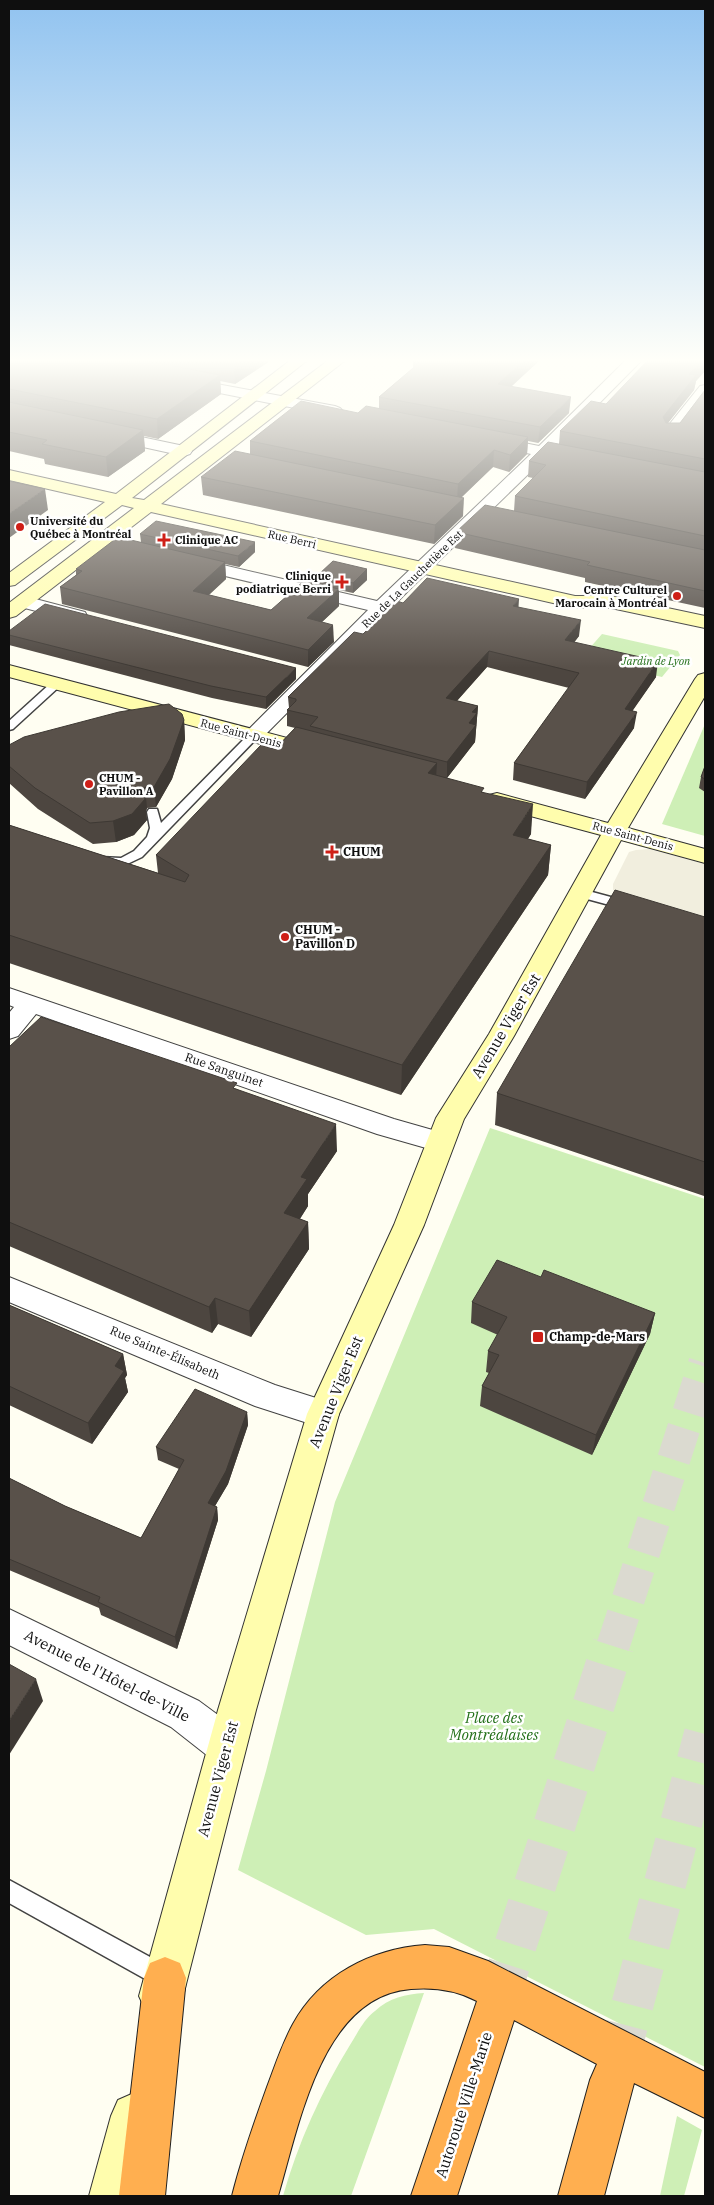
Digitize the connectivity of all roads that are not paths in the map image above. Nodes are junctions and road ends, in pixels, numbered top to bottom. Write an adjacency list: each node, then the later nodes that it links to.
1 (169, 462): 5 (main road)
2 (206, 462): 6 (main road)
3 (533, 462): 8 (street, Rue de La Gauchetière Est)
4 (9, 475): 5 (main road, Rue Berri)
5 (118, 499): 6 (main road, Rue Berri); 14 (main road)
6 (147, 506): 10 (main road); 13 (main road, Rue Berri)
7 (461, 509): 8 (street)
8 (480, 513): 9 (street); 13 (street, Rue de La Gauchetière Est)
9 (502, 518)
10 (102, 542): 11 (street); 16 (main road)
11 (126, 547)
12 (169, 557): 17 (street)
13 (422, 568): 15 (main road, Rue Berri); 17 (street, Rue de La Gauchetière Est)
14 (9, 581)
15 (575, 602): 19 (main road, Rue Berri); 20 (main road, Rue Berri)
16 (16, 607): 18 (street)
17 (381, 608): 23 (street, Rue de La Gauchetière Est)
18 (92, 620)
19 (705, 622)
20 (705, 636)
21 (9, 671): 25 (main road, Rue Saint-Denis)
22 (296, 671): 23 (street)
23 (315, 676): 27 (street, Rue de La Gauchetière Est)
24 (705, 679): 31 (main road, Avenue Viger Est)
25 (56, 684): 26 (lane); 27 (main road, Rue Saint-Denis)
26 (9, 727)
27 (253, 736): 28 (main road, Rue Saint-Denis); 32 (lane)
28 (332, 758)
29 (479, 795): 31 (main road, Rue Saint-Denis)
30 (153, 812): 32 (lane)
31 (615, 831): 33 (main road, Rue Saint-Denis); 35 (main road, Avenue Viger Est)
32 (154, 839): 34 (lane)
33 (705, 856)
34 (93, 857)
35 (581, 893): 36 (lane); 39 (main road, Avenue Viger Est)
36 (643, 910)
37 (20, 1000): 38 (street); 39 (street, Rue Sanguinet)
38 (9, 1030)
39 (440, 1142): 41 (main road, Avenue Viger Est)
40 (9, 1289): 41 (street, Rue Sainte-Élisabeth)
41 (323, 1414): 43 (main road, Avenue Viger Est)
42 (9, 1626): 43 (street, Avenue de l'Hôtel-de-Ville)
43 (227, 1746): 45 (main road, Avenue Viger Est)
44 (9, 1891): 45 (lane)
45 (165, 1978): 49 (main road, Avenue Viger Est); 50 (highway)
46 (494, 2014): 52 (highway, Autoroute Ville-Marie)
47 (612, 2080): 53 (highway)
48 (705, 2096): 51 (highway)
49 (112, 2196)
50 (142, 2196)
51 (255, 2196)
52 (434, 2196)
53 (581, 2196)

